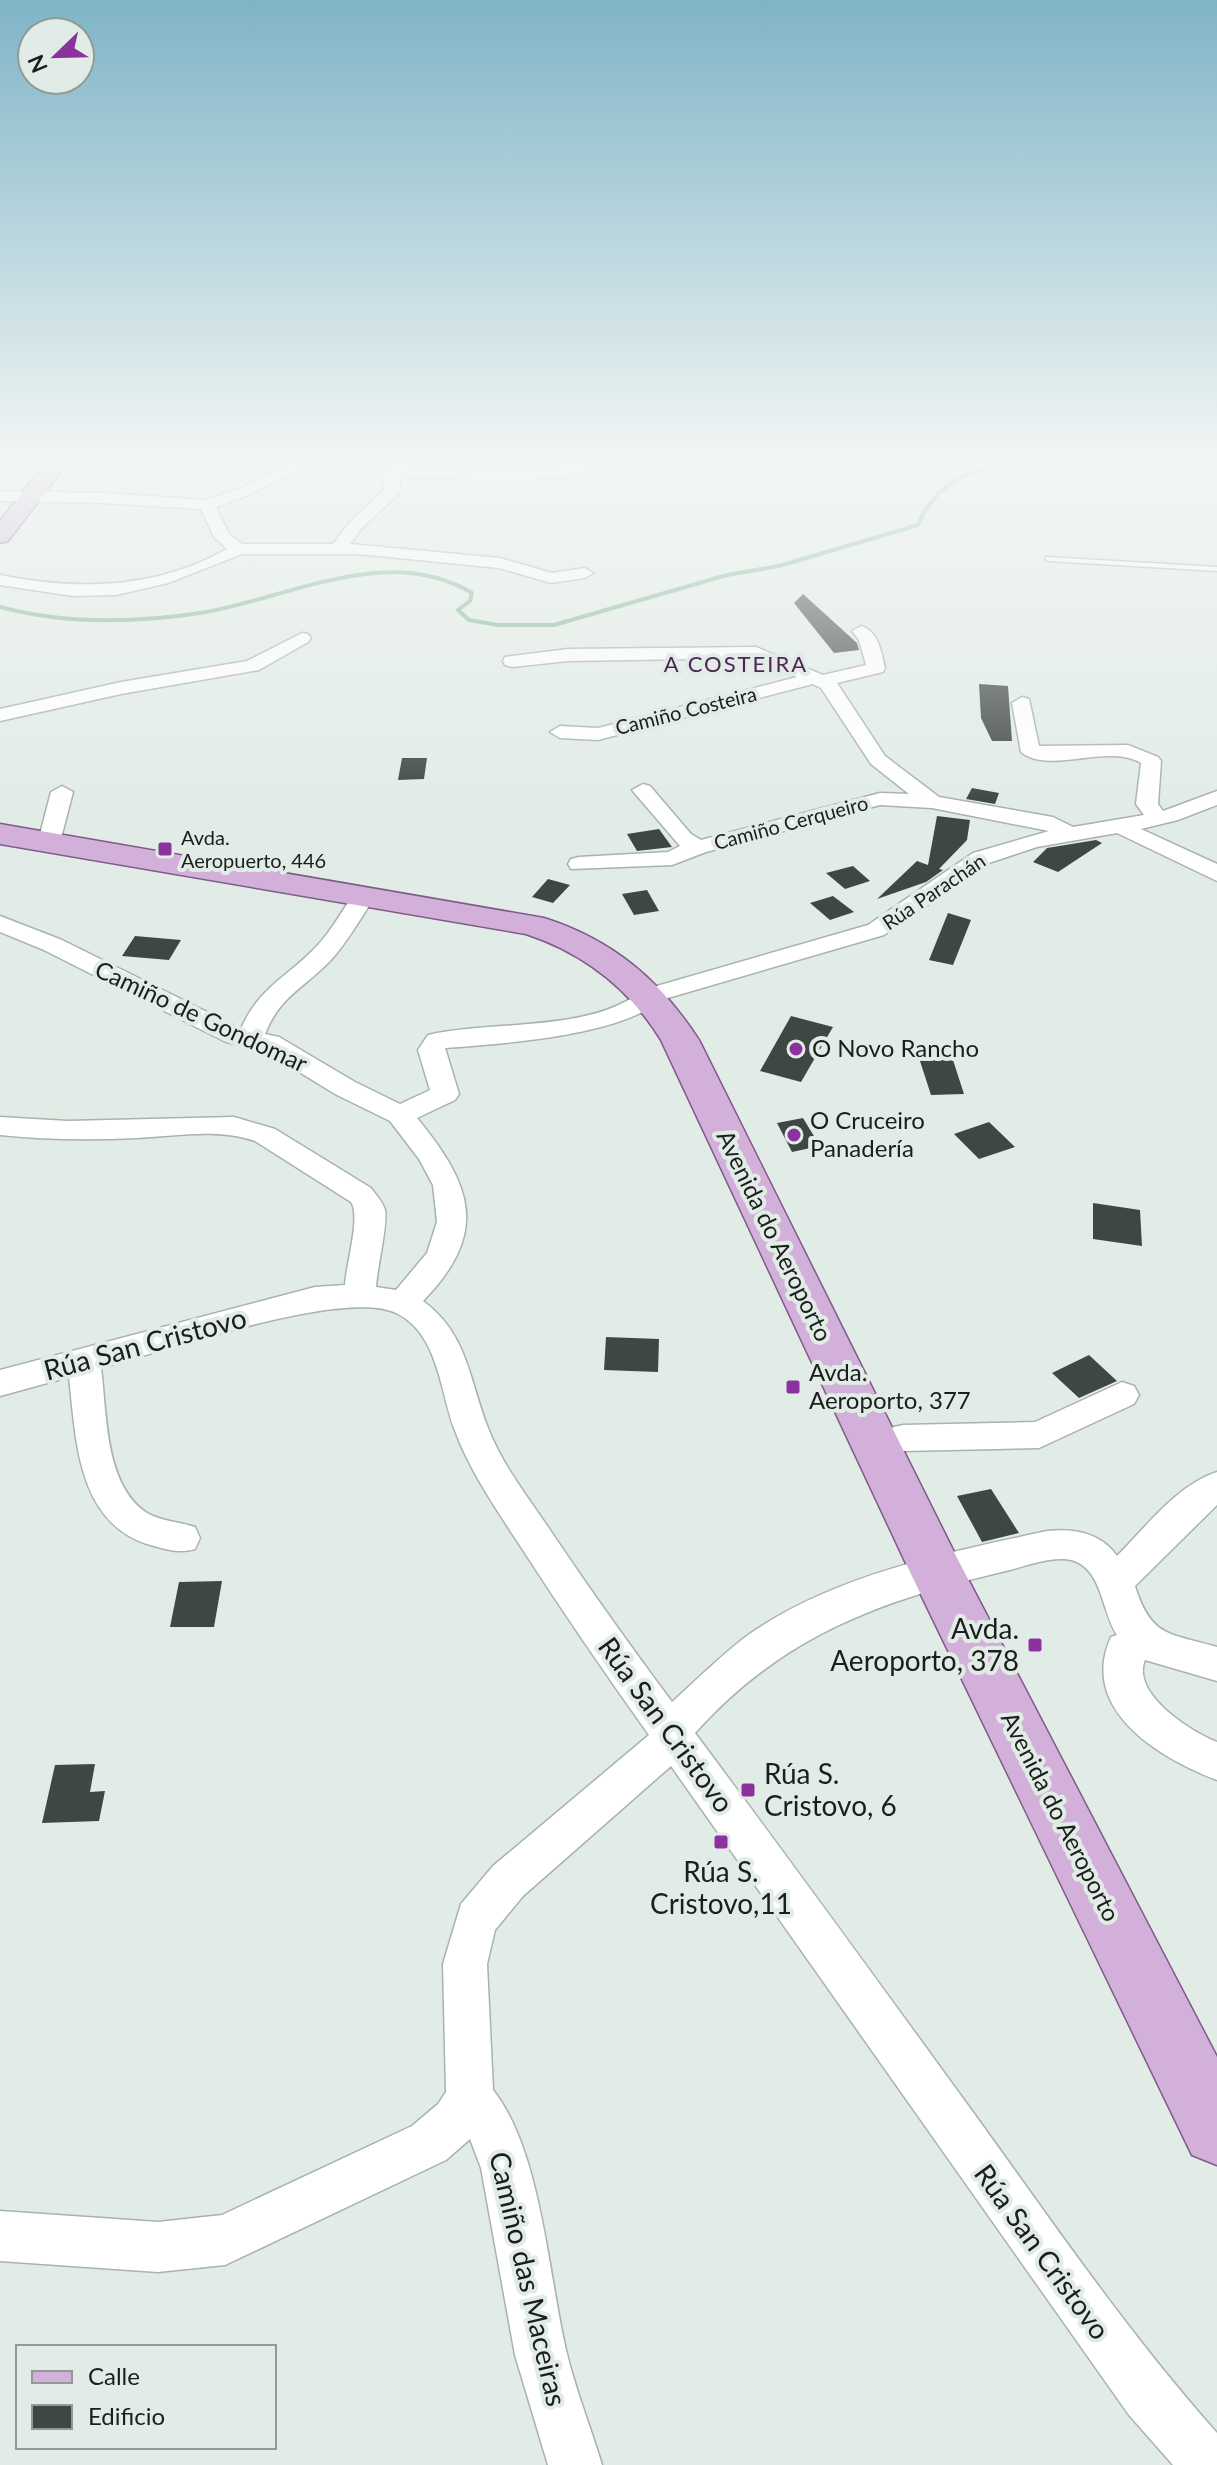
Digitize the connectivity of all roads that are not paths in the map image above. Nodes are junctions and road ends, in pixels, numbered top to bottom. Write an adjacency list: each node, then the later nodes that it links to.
1 (176, 576): 4 (street)
2 (544, 576): 3 (street)
3 (564, 576)
4 (0, 580)
5 (861, 631): 8 (street, Camiño Costeira)
6 (302, 638): 10 (street)
7 (512, 661): 8 (street, Camiño Costeira)
8 (816, 680): 11 (street, Camiño Costeira); 15 (street, Camiño Costeira)
9 (1022, 703): 16 (street)
10 (0, 715)
11 (560, 732)
12 (643, 790): 21 (street, Camiño Cerqueiro)
13 (62, 792): 20 (street)
14 (1217, 797): 16 (street, Rúa Parachán)
15 (932, 802): 18 (street, Camiño Costeira); 21 (street, Camiño Cerqueiro)
16 (1158, 819): 17 (street, Rúa Parachán)
17 (1121, 826): 18 (street, Rúa Parachán); 23 (street)
18 (1069, 833): 26 (street, Rúa Parachán)
19 (0, 834): 20 (main road, Avenida do Aeroporto)
20 (49, 842): 24 (main road, Avenida do Aeroporto)
21 (698, 847): 22 (street, Camiño Cerqueiro)
22 (579, 864)
23 (1217, 874)
24 (365, 894): 26 (main road, Avenida do Aeroporto); 27 (street)
25 (0, 923): 27 (street, Camiño de Gondomar)
26 (652, 995): 28 (street); 35 (main road, Avenida do Aeroporto)
27 (250, 1039): 28 (street, Camiño de Gondomar)
28 (400, 1115): 31 (street, Camiño de Gondomar)
29 (0, 1126): 30 (street)
30 (360, 1296): 31 (street, Rúa San Cristovo); 32 (street, Rúa San Cristovo)
31 (403, 1302): 42 (street, Rúa San Cristovo)
32 (84, 1361): 33 (street, Rúa San Cristovo); 37 (street)
33 (0, 1383)
34 (1122, 1395): 35 (street)
35 (875, 1444): 38 (main road, Avenida do Aeroporto)
36 (1217, 1486): 39 (street)
37 (182, 1538)
38 (937, 1572): 39 (street); 42 (street); 45 (main road, Avenida do Aeroporto)
39 (1115, 1582): 40 (street)
40 (1145, 1643): 41 (street); 43 (street)
41 (1217, 1664)
42 (673, 1733): 44 (street); 48 (street, Rúa San Cristovo)
43 (1217, 1761)
44 (470, 2098): 46 (street); 47 (street, Camiño das Maceiras)
45 (1217, 2130)
46 (0, 2236)
47 (575, 2465)
48 (1209, 2465)

